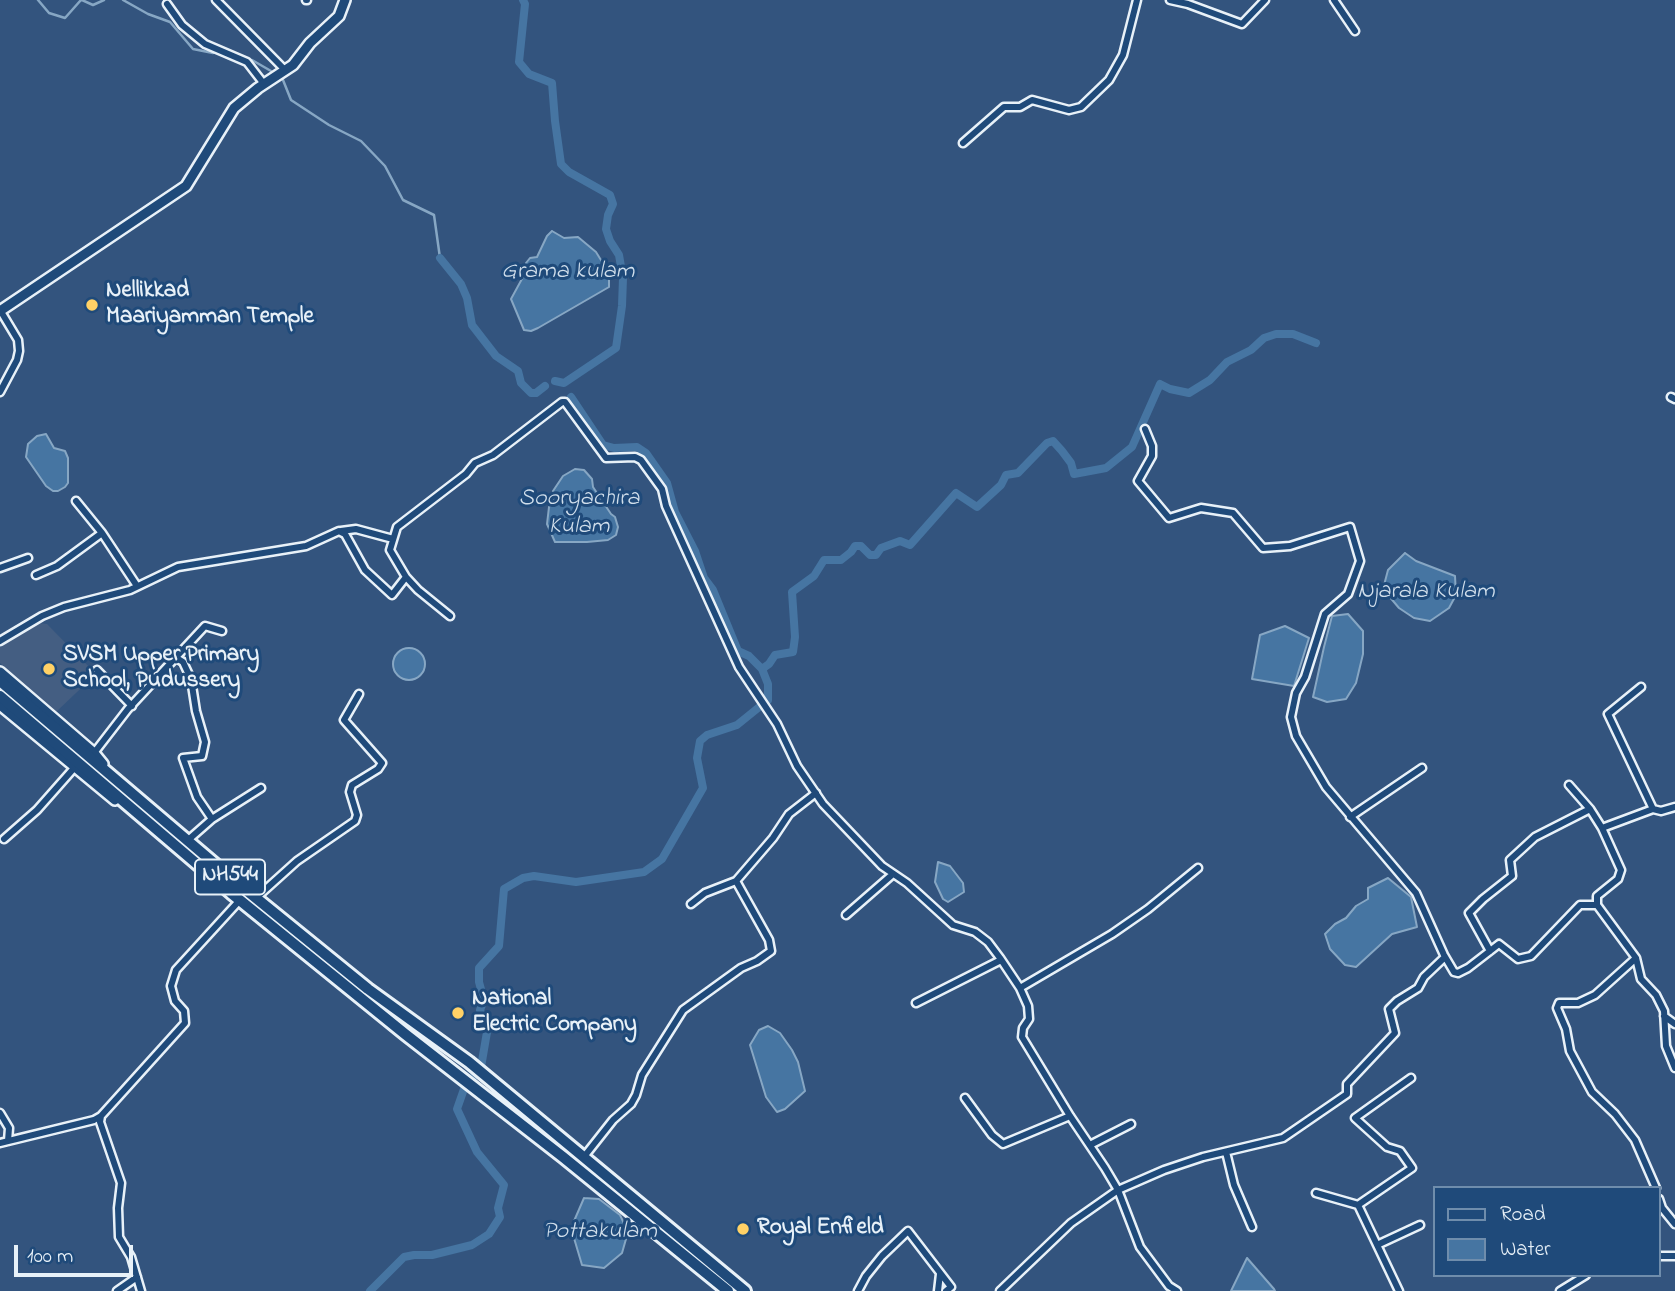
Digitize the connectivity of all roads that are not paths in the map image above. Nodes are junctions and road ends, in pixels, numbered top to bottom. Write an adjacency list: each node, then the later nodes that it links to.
1 (216, 0): 9 (street)
2 (345, 0): 9 (street)
3 (1137, 0): 11 (street)
4 (1170, 0): 5 (street)
5 (1265, 0)
6 (1334, 0): 8 (street)
7 (167, 4): 10 (street)
8 (1355, 31)
9 (285, 70): 10 (street)
10 (264, 84): 12 (street)
11 (963, 144)
12 (0, 310): 13 (street)
13 (0, 392)
14 (1145, 429): 46 (street)
15 (76, 501): 17 (street)
16 (339, 531): 18 (street); 22 (street); 23 (street)
17 (102, 533): 21 (street); 23 (street)
18 (393, 539): 22 (street); 42 (street)
19 (28, 558): 20 (street)
20 (0, 568)
21 (36, 575)
22 (406, 577): 24 (street)
23 (137, 586): 26 (street)
24 (450, 616)
25 (222, 631): 27 (street)
26 (0, 641)
27 (175, 657): 35 (street); 47 (street)
28 (97, 670): 35 (street)
29 (0, 672): 36 (street)
30 (0, 681): 39 (highway, NH544)
31 (1641, 687): 45 (street)
32 (359, 694): 55 (street)
33 (0, 696): 54 (highway, NH544)
34 (0, 705): 37 (street)
35 (132, 706): 36 (street)
36 (94, 753): 39 (street)
37 (75, 767): 49 (street); 54 (street)
38 (1422, 768): 46 (street)
39 (116, 782): 50 (highway, NH544)
40 (1569, 785): 44 (street)
41 (261, 788): 47 (street)
42 (816, 793): 52 (street); 53 (street)
43 (1675, 807): 45 (street)
44 (1590, 809): 48 (street); 59 (street)
45 (1653, 809): 48 (street)
46 (1350, 817): 60 (street)
47 (212, 819): 50 (street)
48 (1602, 828): 57 (street)
49 (4, 839)
50 (187, 841): 55 (highway, NH544)
51 (1198, 868): 63 (street)
52 (893, 873): 58 (street); 62 (street)
53 (736, 881): 56 (street); 77 (street)
54 (235, 897): 71 (street); 94 (highway, NH544)
55 (256, 898): 77 (highway, NH544)
56 (691, 904)
57 (1597, 905): 59 (street); 61 (street)
58 (846, 915)
59 (1490, 951): 60 (street)
60 (1444, 957): 76 (street)
61 (1636, 958): 65 (street); 78 (street)
62 (1001, 960): 63 (street); 64 (street)
63 (1020, 988): 72 (street)
64 (916, 1003)
65 (1664, 1016): 66 (street); 67 (street)
66 (1675, 1024)
67 (1675, 1068)
68 (1411, 1078): 81 (street)
69 (965, 1098): 72 (street)
70 (0, 1113): 74 (street)
71 (101, 1116): 74 (street); 88 (street)
72 (1070, 1116): 75 (street)
73 (1131, 1124): 75 (street)
74 (4, 1142)
75 (1090, 1145): 79 (street)
76 (1226, 1152): 79 (street); 85 (street)
77 (583, 1158): 95 (highway, NH544)
78 (1655, 1186)
79 (1118, 1190): 90 (street); 99 (street)
80 (1316, 1193): 81 (street)
81 (1357, 1205): 86 (street)
82 (1661, 1209): 83 (street)
83 (1675, 1224)
84 (1420, 1225): 86 (street)
85 (1252, 1227)
86 (1377, 1245): 100 (street)
87 (940, 1274): 96 (street); 97 (street); 98 (street)
88 (137, 1277): 92 (street); 93 (street)
89 (1583, 1277): 91 (street)
90 (1002, 1290)
91 (1564, 1290)
92 (117, 1291)
93 (141, 1291)
94 (727, 1291)
95 (745, 1291)
96 (859, 1291)
97 (938, 1291)
98 (946, 1291)
99 (1177, 1291)
100 (1399, 1291)

